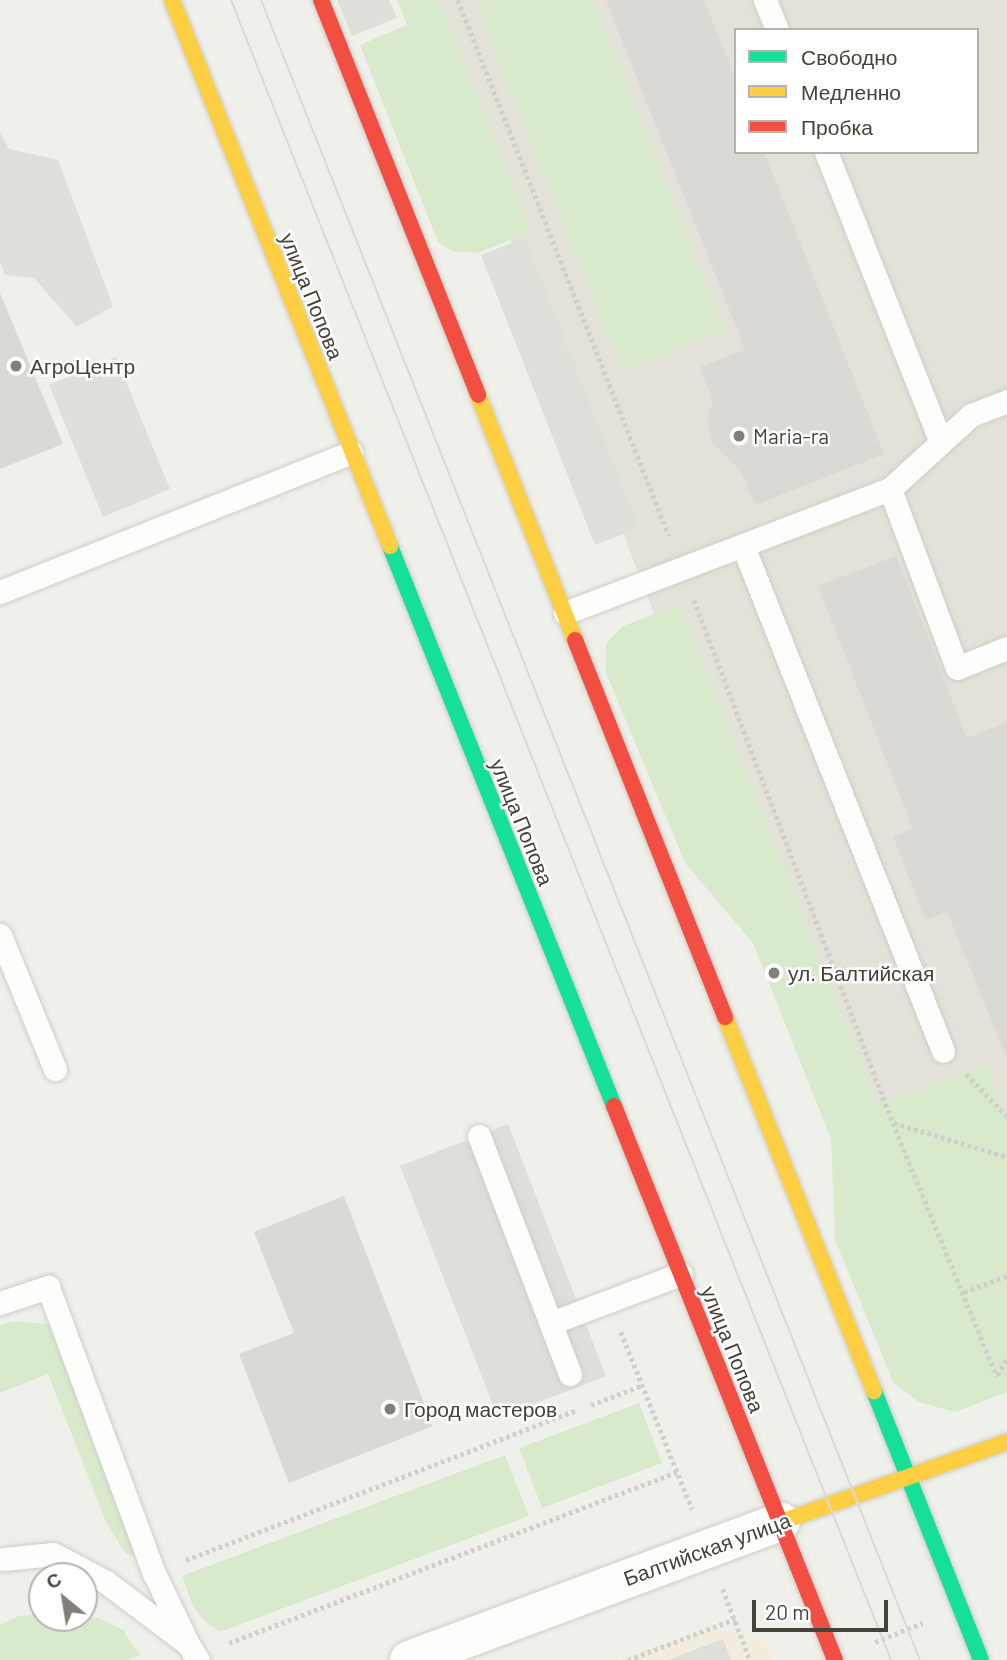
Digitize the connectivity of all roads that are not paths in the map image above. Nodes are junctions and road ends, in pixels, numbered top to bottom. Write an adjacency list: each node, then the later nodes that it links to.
1 (172, 0): 8 (main road, улица Попова)
2 (321, 0): 12 (main road)
3 (765, 0): 4 (lane)
4 (776, 28)
5 (827, 154): 7 (lane)
6 (1007, 401): 7 (lane)
7 (941, 442): 9 (lane)
8 (351, 452): 11 (lane); 18 (main road, улица Попова)
9 (891, 489): 10 (lane); 13 (lane)
10 (743, 545): 12 (lane); 15 (lane)
11 (0, 592)
12 (565, 613): 23 (main road)
13 (1007, 648)
14 (0, 935): 16 (lane)
15 (943, 1051)
16 (55, 1069)
17 (479, 1136): 20 (lane)
18 (681, 1274): 20 (lane); 24 (main road, улица Попова)
19 (0, 1303): 26 (lane)
20 (551, 1323): 21 (lane)
21 (570, 1374)
22 (1007, 1442): 23 (main road, Балтийская улица)
23 (908, 1477): 24 (main road, Балтийская улица); 29 (main road)
24 (780, 1522): 27 (street, Балтийская улица); 28 (main road, улица Попова)
25 (4, 1559): 26 (lane)
26 (194, 1653)
27 (412, 1660)
28 (835, 1660)
29 (981, 1660)

